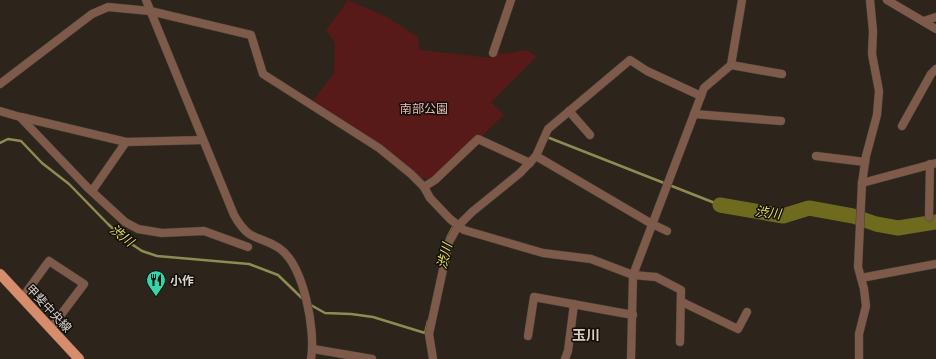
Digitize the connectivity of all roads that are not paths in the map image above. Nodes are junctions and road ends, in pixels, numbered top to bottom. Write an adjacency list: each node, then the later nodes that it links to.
1 (102, 0): 7 (street)
2 (146, 0): 8 (street)
3 (511, 0): 12 (street)
4 (742, 0): 13 (street)
5 (870, 0): 29 (street)
6 (887, 0): 10 (street)
7 (109, 7): 8 (street); 16 (street)
8 (150, 11): 25 (street); 33 (street)
9 (936, 17): 10 (street)
10 (924, 21): 11 (street)
11 (936, 29)
12 (493, 53)
13 (731, 65): 15 (street); 17 (street)
14 (936, 69): 23 (street)
15 (782, 74)
16 (0, 84)
17 (701, 96): 19 (street); 20 (street)
18 (0, 110): 21 (street)
19 (569, 111): 24 (street); 27 (street)
20 (694, 114): 22 (street); 36 (street)
21 (20, 117): 26 (street); 34 (street)
22 (781, 121)
23 (902, 126)
24 (590, 135)
25 (203, 140): 26 (street); 52 (street)
26 (126, 142): 34 (street)
27 (536, 156): 30 (street); 36 (street)
28 (816, 156): 29 (street)
29 (865, 162): 32 (street)
30 (530, 163): 33 (street); 37 (street)
31 (933, 164): 32 (street); 35 (street)
32 (862, 183): 43 (street)
33 (424, 187): 37 (street)
34 (92, 191): 39 (street)
35 (929, 217)
36 (652, 224): 38 (street); 42 (street)
37 (458, 226): 42 (street); 56 (street)
38 (667, 231)
39 (248, 248)
40 (936, 264): 43 (street)
41 (0, 274): 44 (main road, 甲斐中央線)
42 (633, 275): 45 (street); 48 (street)
43 (861, 278): 59 (street)
44 (22, 298): 49 (main road, 甲斐中央線); 49 (street)
45 (682, 302): 47 (street); 51 (street)
46 (574, 304): 48 (street); 50 (street); 57 (street)
47 (747, 312)
48 (633, 315): 58 (street)
49 (50, 328): 53 (main road, 甲斐中央線)
50 (528, 336)
51 (680, 342)
52 (313, 349): 54 (street); 55 (street)
53 (79, 359)
54 (311, 359)
55 (372, 359)
56 (433, 359)
57 (565, 359)
58 (631, 359)
59 (859, 359)

